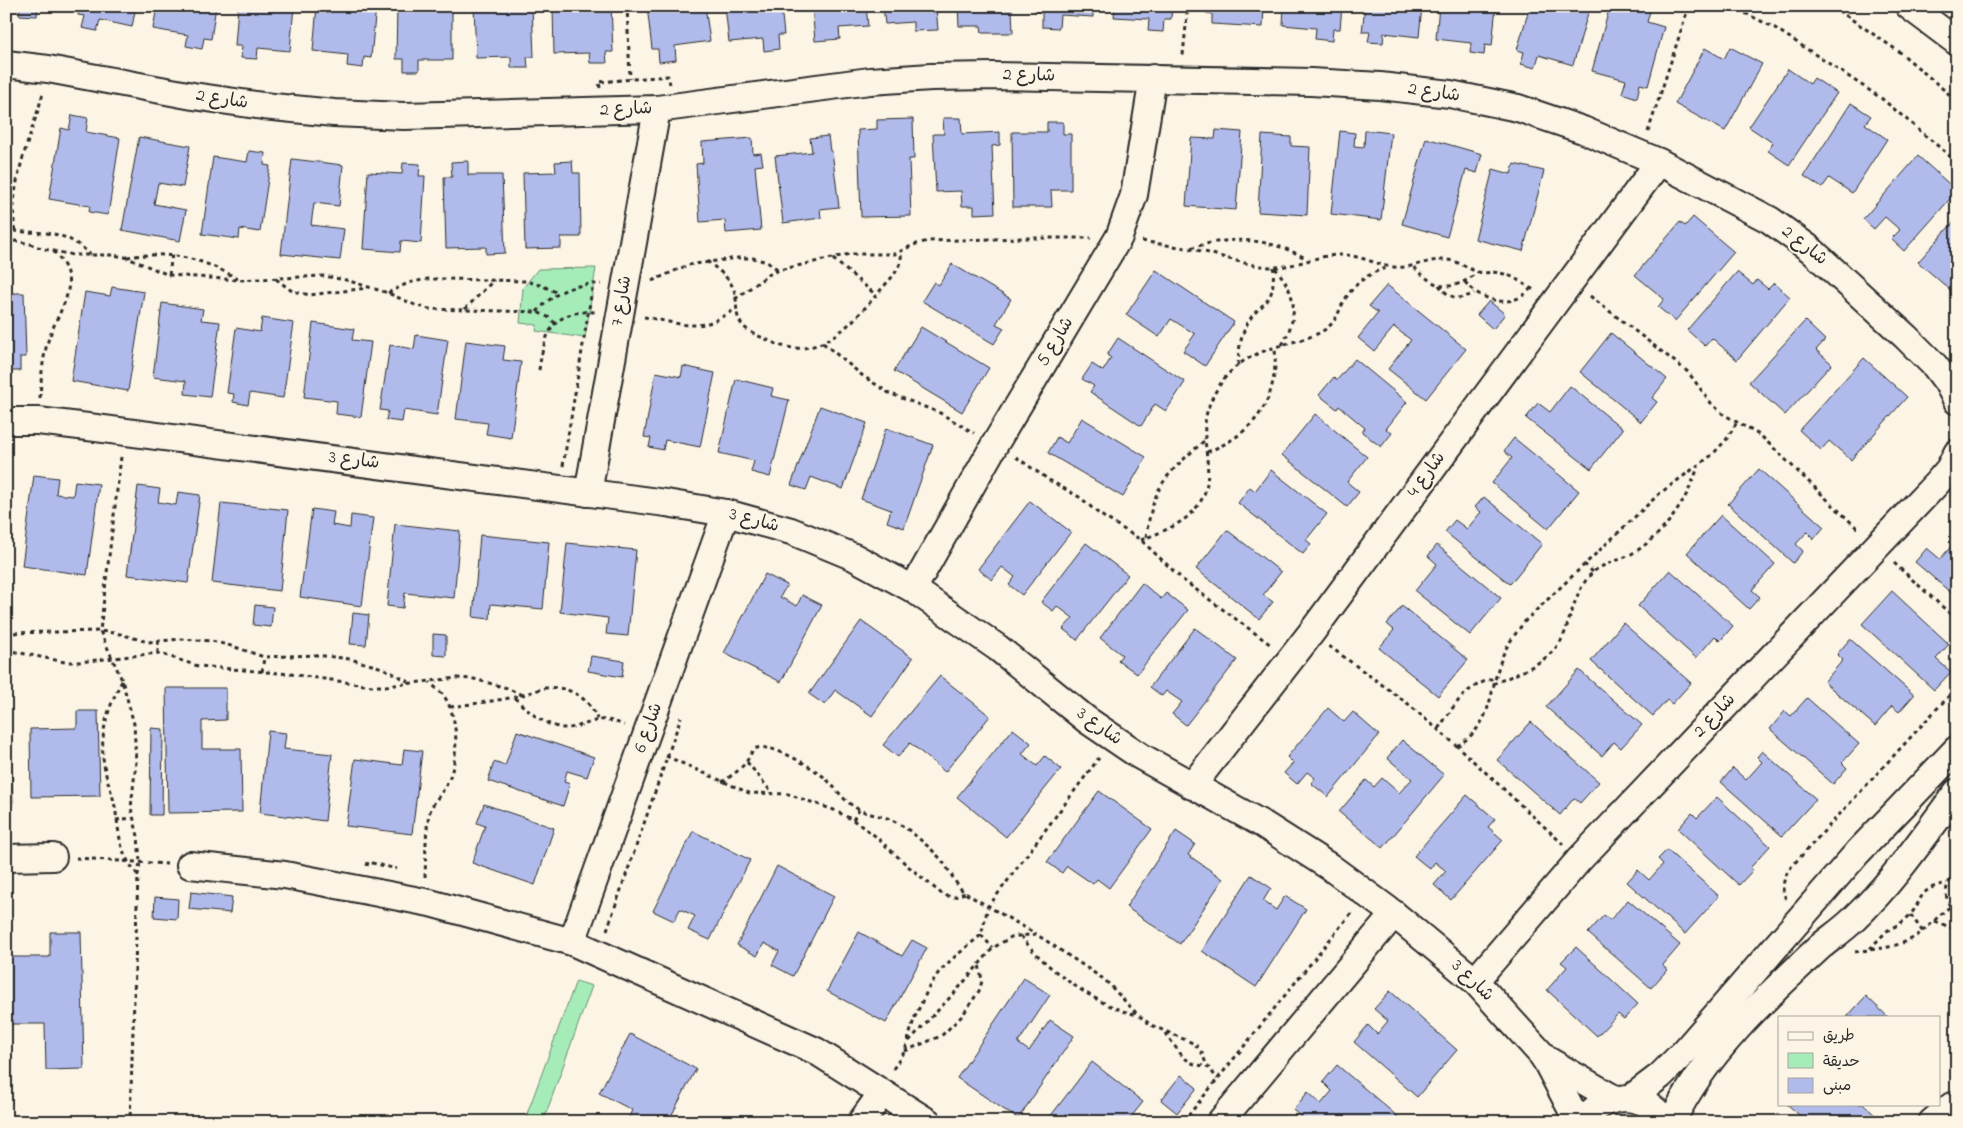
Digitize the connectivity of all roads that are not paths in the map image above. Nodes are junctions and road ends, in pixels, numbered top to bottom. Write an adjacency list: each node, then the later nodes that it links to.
1 (1909, 6): 2 (street)
2 (1957, 42)
3 (6, 64): 5 (street, شارع 2)
4 (1153, 78): 5 (street, شارع 2); 6 (street, شارع 2); 12 (street, شارع 5)
5 (657, 109): 10 (street, شارع 7)
6 (1650, 158): 7 (street, شارع 2); 14 (street, شارع 4)
7 (1957, 401)
8 (6, 421): 10 (street, شارع 3)
9 (1957, 453): 23 (street, شارع 2)
10 (588, 492): 11 (street, شارع 3)
11 (726, 513): 12 (street, شارع 3); 22 (street, شارع 6)
12 (913, 589): 14 (street, شارع 3)
13 (1957, 749): 19 (street)
14 (1192, 786): 21 (street, شارع 3)
15 (1957, 792): 20 (street)
16 (53, 857): 17 (street)
17 (6, 858)
18 (190, 865): 22 (street)
19 (1845, 867): 20 (street); 26 (street)
20 (1877, 896): 34 (street)
21 (1394, 914): 23 (street, شارع 3); 30 (street)
22 (572, 942): 25 (street)
23 (1475, 981): 24 (street, شارع 3)
24 (1544, 1057): 26 (street); 31 (street)
25 (882, 1093): 28 (street); 29 (street)
26 (1622, 1098): 32 (street); 33 (street)
27 (1957, 1104): 35 (street)
28 (861, 1122)
29 (928, 1122)
30 (1220, 1122)
31 (1578, 1122)
32 (1584, 1122)
33 (1664, 1122)
34 (1672, 1122)
35 (1932, 1122)

